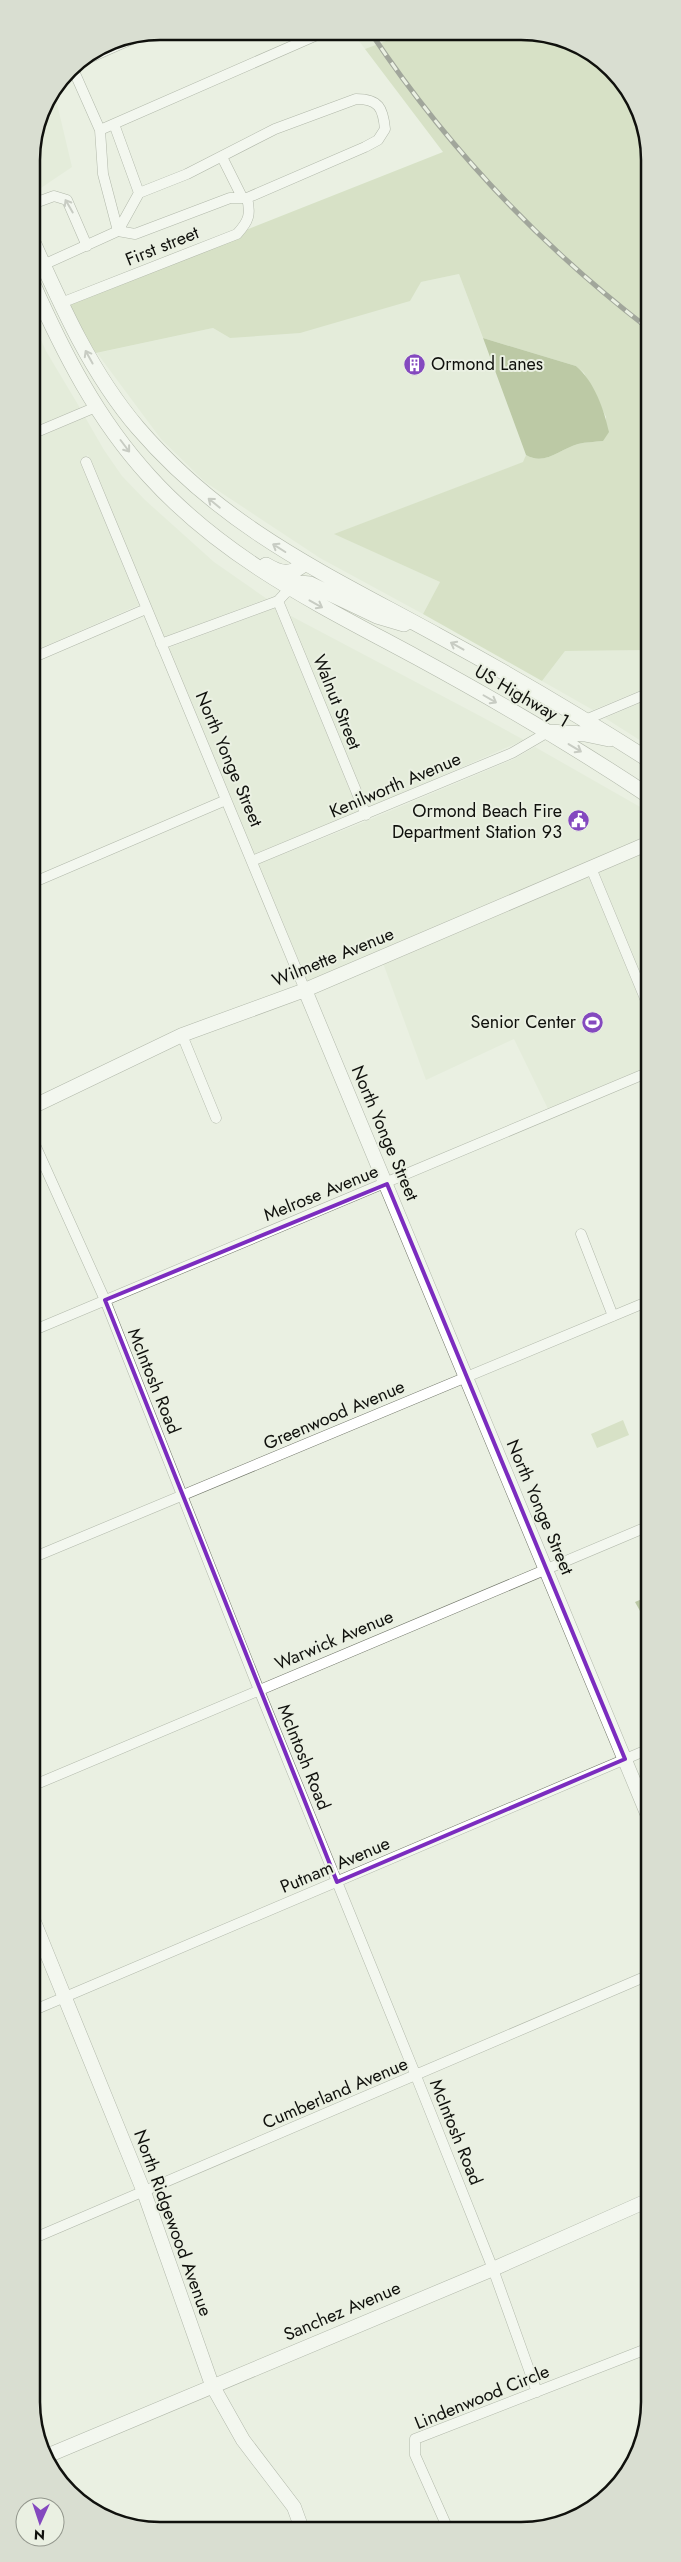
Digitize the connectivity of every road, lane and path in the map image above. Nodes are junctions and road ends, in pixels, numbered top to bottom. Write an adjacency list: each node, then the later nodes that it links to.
1 (306, 40): 3 (street)
2 (77, 74): 4 (street)
3 (114, 124): 4 (street); 6 (street)
4 (100, 130): 9 (street)
5 (222, 156): 6 (street); 7 (street); 7 (street)
6 (139, 193): 9 (street)
7 (244, 198): 9 (street); 13 (street, First street)
8 (40, 201): 10 (street, one-way to 8)
9 (118, 230): 10 (street)
10 (87, 246): 12 (street)
11 (40, 258): 12 (main road)
12 (43, 265): 13 (main road)
13 (61, 303): 16 (main road, one-way to 13)
14 (40, 314): 15 (main road)
15 (76, 373): 16 (main road); 17 (main road)
16 (112, 394): 18 (main road)
17 (96, 407): 18 (main road); 19 (street); 21 (main road, one-way to 21)
18 (137, 426): 22 (main road, one-way to 18)
19 (40, 431)
20 (86, 462): 25 (street, North Yonge Street)
21 (232, 552): 22 (main road); 23 (main road)
22 (305, 563): 26 (main road, US Highway 1)
23 (289, 589): 24 (street); 26 (main road); 30 (main road, US Highway 1, one-way to 30)
24 (278, 601): 27 (street); 37 (street, Walnut Street)
25 (146, 608): 27 (street, North Yonge Street); 28 (street)
26 (429, 631): 31 (main road, US Highway 1, one-way to 26)
27 (161, 644): 36 (street, North Yonge Street)
28 (40, 654)
29 (641, 696): 31 (street)
30 (518, 714): 31 (main road); 32 (main road, US Highway 1)
31 (585, 720): 33 (main road, US Highway 1)
32 (548, 732): 33 (main road); 35 (main road, US Highway 1, one-way to 35); 37 (street, Kenilworth Avenue)
33 (620, 742): 34 (main road, US Highway 1)
34 (641, 755)
35 (641, 791)
36 (226, 800): 39 (street, North Yonge Street); 41 (street)
37 (366, 815): 39 (street, Kenilworth Avenue)
38 (641, 847): 40 (street, Wilmette Avenue)
39 (252, 861): 43 (street, North Yonge Street)
40 (591, 868): 42 (street); 43 (street, Wilmette Avenue)
41 (40, 880)
42 (641, 989)
43 (305, 990): 44 (street, Wilmette Avenue); 49 (street, North Yonge Street)
44 (182, 1035): 46 (street, Wilmette Avenue); 47 (street)
45 (641, 1075): 49 (street, Melrose Avenue)
46 (40, 1103)
47 (216, 1118)
48 (40, 1156): 51 (street, McIntosh Road)
49 (386, 1184): 51 (street, Melrose Avenue); 55 (street, North Yonge Street)
50 (581, 1234): 53 (street)
51 (105, 1300): 54 (street, Melrose Avenue); 56 (street, McIntosh Road)
52 (641, 1304): 53 (street, Greenwood Avenue)
53 (613, 1316): 55 (street, Greenwood Avenue)
54 (40, 1327)
55 (466, 1378): 56 (street, Greenwood Avenue); 59 (street, North Yonge Street)
56 (182, 1496): 58 (street, Greenwood Avenue); 60 (street, McIntosh Road)
57 (641, 1529): 59 (street, Warwick Avenue)
58 (40, 1555)
59 (546, 1569): 60 (street, Warwick Avenue); 62 (street, North Yonge Street)
60 (258, 1690): 63 (street, Warwick Avenue); 65 (street, McIntosh Road)
61 (641, 1753): 62 (street, Putnam Avenue)
62 (625, 1760): 64 (street, North Yonge Street); 65 (street, Putnam Avenue)
63 (40, 1783)
64 (641, 1799)
65 (337, 1882): 68 (street, Putnam Avenue); 70 (street, McIntosh Road)
66 (40, 1938): 68 (street, North Ridgewood Avenue)
67 (641, 1978): 70 (street, Cumberland Avenue)
68 (64, 1997): 69 (street, Putnam Avenue); 71 (street, North Ridgewood Avenue)
69 (40, 2008)
70 (416, 2076): 71 (street, Cumberland Avenue); 74 (street, McIntosh Road)
71 (144, 2192): 73 (street, Cumberland Avenue); 76 (street, North Ridgewood Avenue)
72 (641, 2204): 74 (street, Sanchez Avenue)
73 (40, 2235)
74 (493, 2269): 76 (street, Sanchez Avenue); 77 (street, McIntosh Road)
75 (641, 2352): 77 (street, Lindenwood Circle)
76 (212, 2385): 78 (street, Sanchez Avenue); 79 (street, North Ridgewood Avenue)
77 (537, 2392): 80 (street, Lindenwood Circle)
78 (52, 2454)
79 (299, 2522)
80 (445, 2522)

